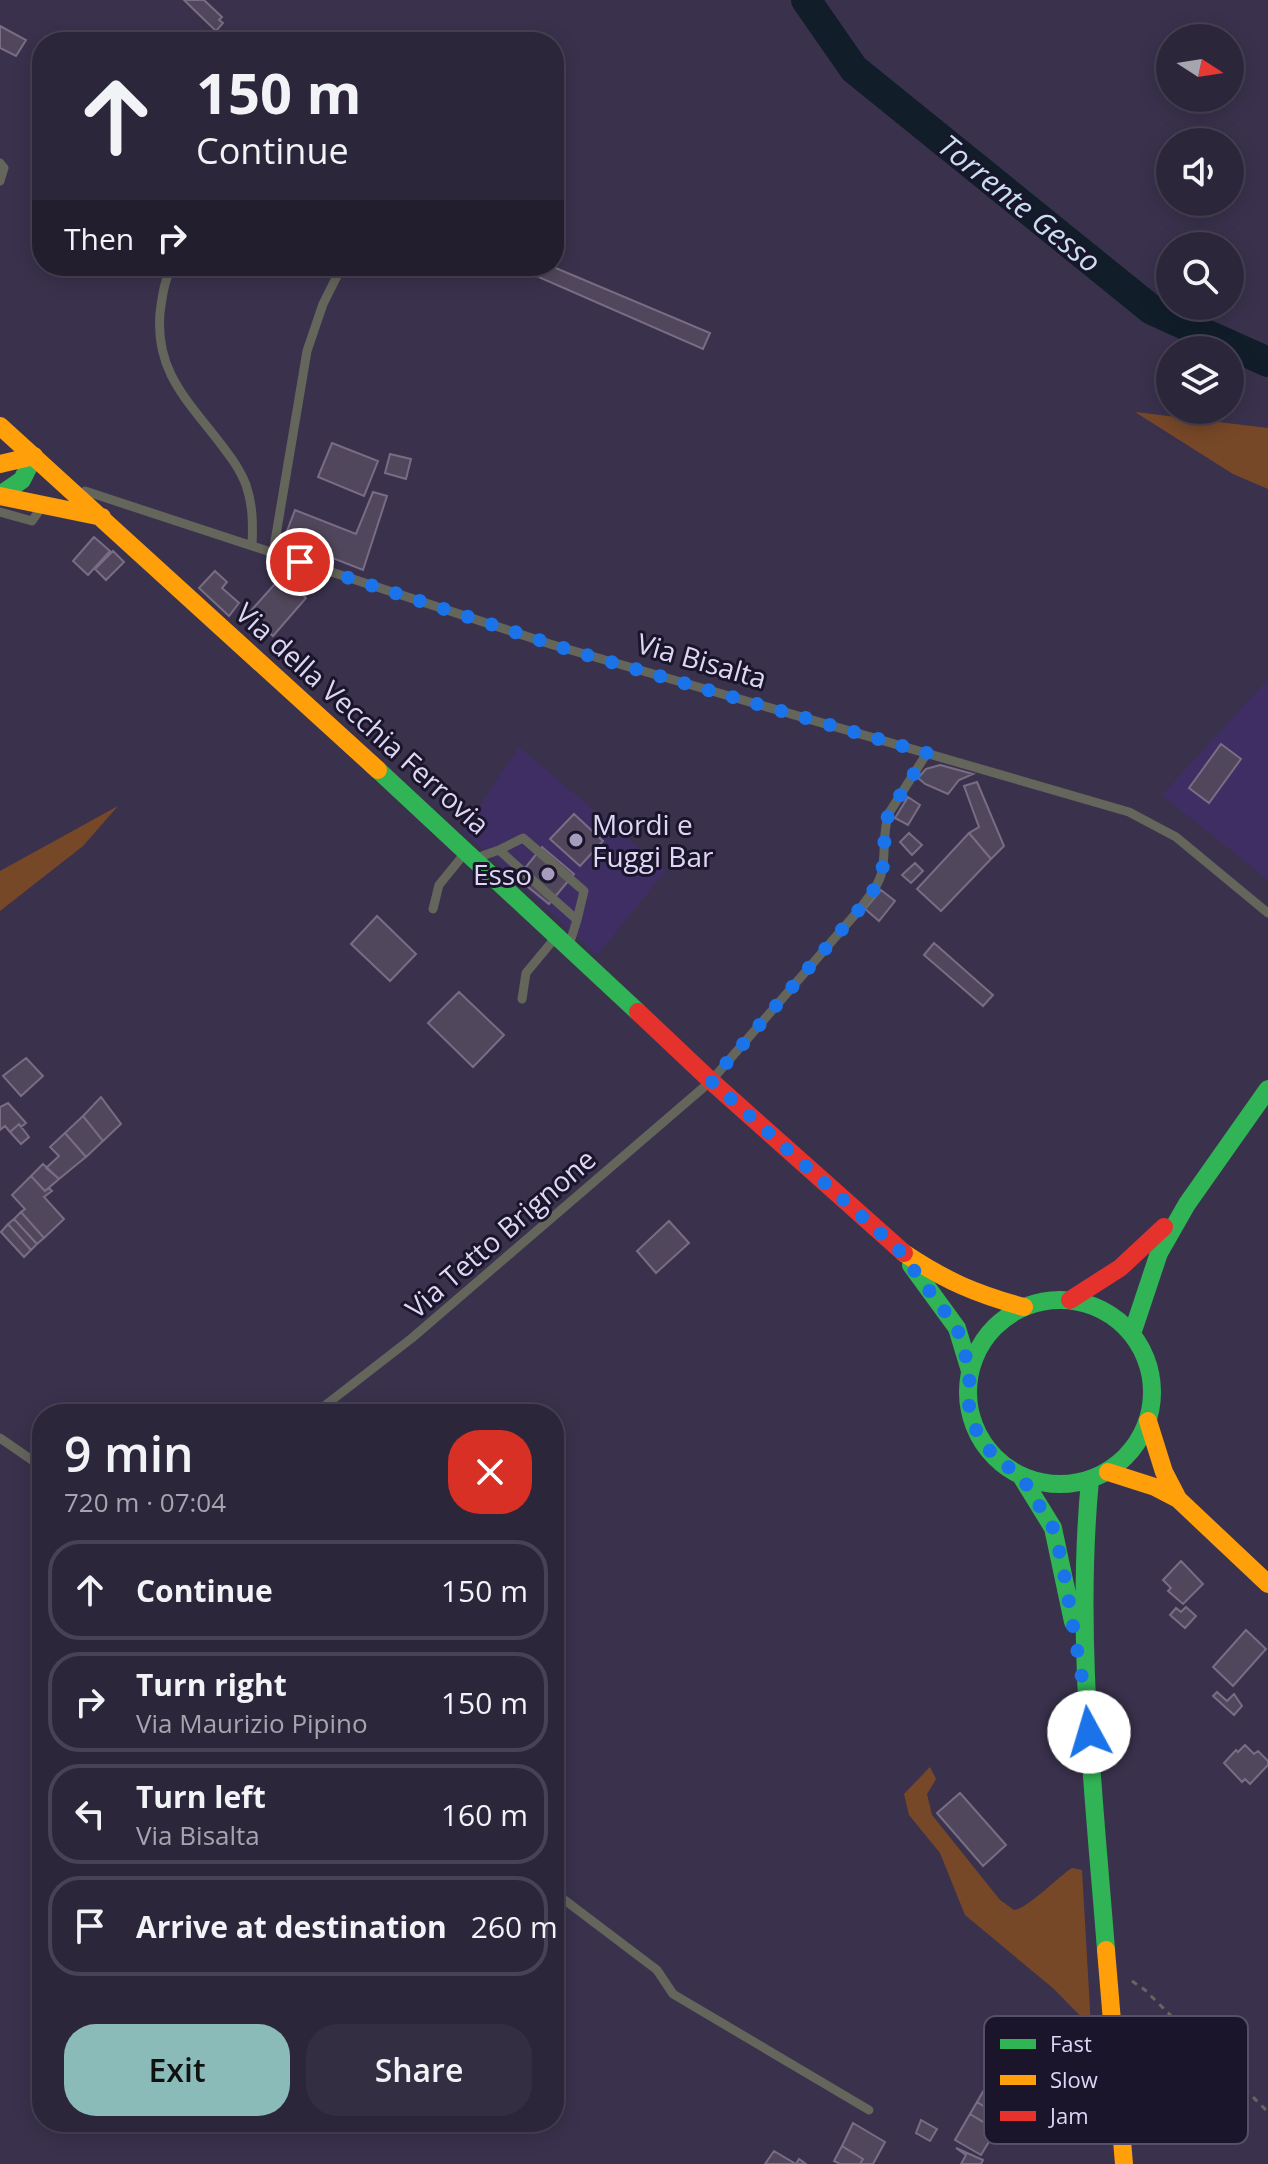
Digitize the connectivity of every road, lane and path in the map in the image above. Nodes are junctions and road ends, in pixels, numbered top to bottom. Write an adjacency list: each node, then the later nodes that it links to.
1 (0, 163): 2 (lane)
2 (0, 181)
3 (170, 276): 13 (lane)
4 (337, 276): 14 (lane)
5 (0, 426): 6 (main road, Via della Vecchia Ferrovia)
6 (34, 456): 7 (main road); 8 (main road, Via della Vecchia Ferrovia); 9 (main road)
7 (0, 464)
8 (68, 487): 12 (main road, Via della Vecchia Ferrovia); 13 (lane, Via Bisalta)
9 (0, 496): 10 (main road)
10 (43, 505): 11 (lane); 12 (main road)
11 (0, 512)
12 (102, 517): 17 (main road, Via della Vecchia Ferrovia)
13 (252, 546): 14 (lane, Via Bisalta)
14 (273, 553): 15 (lane, Via Bisalta)
15 (927, 753): 19 (lane, Via Bisalta); 23 (lane, Via Tetto Brignone)
16 (499, 850): 17 (lane); 20 (lane); 20 (lane)
17 (471, 855): 18 (lane); 21 (main road, Via della Vecchia Ferrovia)
18 (433, 909)
19 (1268, 913)
20 (577, 920): 21 (lane)
21 (563, 940): 22 (lane); 23 (main road, Via della Vecchia Ferrovia)
22 (522, 999)
23 (711, 1081): 26 (main road, Via della Vecchia Ferrovia); 31 (lane, Via Tetto Brignone)
24 (1268, 1089): 25 (main road)
25 (1187, 1204): 27 (main road); 29 (main road)
26 (898, 1249): 28 (main road, Via della Vecchia Ferrovia); 30 (main road, Via della Vecchia Ferrovia)
27 (1070, 1300): 28 (main road); 29 (main road)
28 (1024, 1307): 30 (main road)
29 (1132, 1334): 32 (main road)
30 (970, 1371): 35 (main road)
31 (327, 1404)
32 (1148, 1421): 36 (main road); 37 (main road)
33 (0, 1438): 34 (lane)
34 (32, 1460)
35 (1021, 1476): 36 (main road); 39 (main road)
36 (1099, 1476): 37 (main road); 39 (main road)
37 (1178, 1499): 38 (main road)
38 (1268, 1584)
39 (1086, 1701): 41 (main road)
40 (564, 1900): 45 (lane)
41 (1109, 1977): 42 (main road); 43 (path)
42 (1112, 2016)
43 (1171, 2016)
44 (1248, 2092): 46 (path)
45 (869, 2110)
46 (1268, 2112)
47 (1122, 2144): 48 (main road)
48 (1124, 2164)

